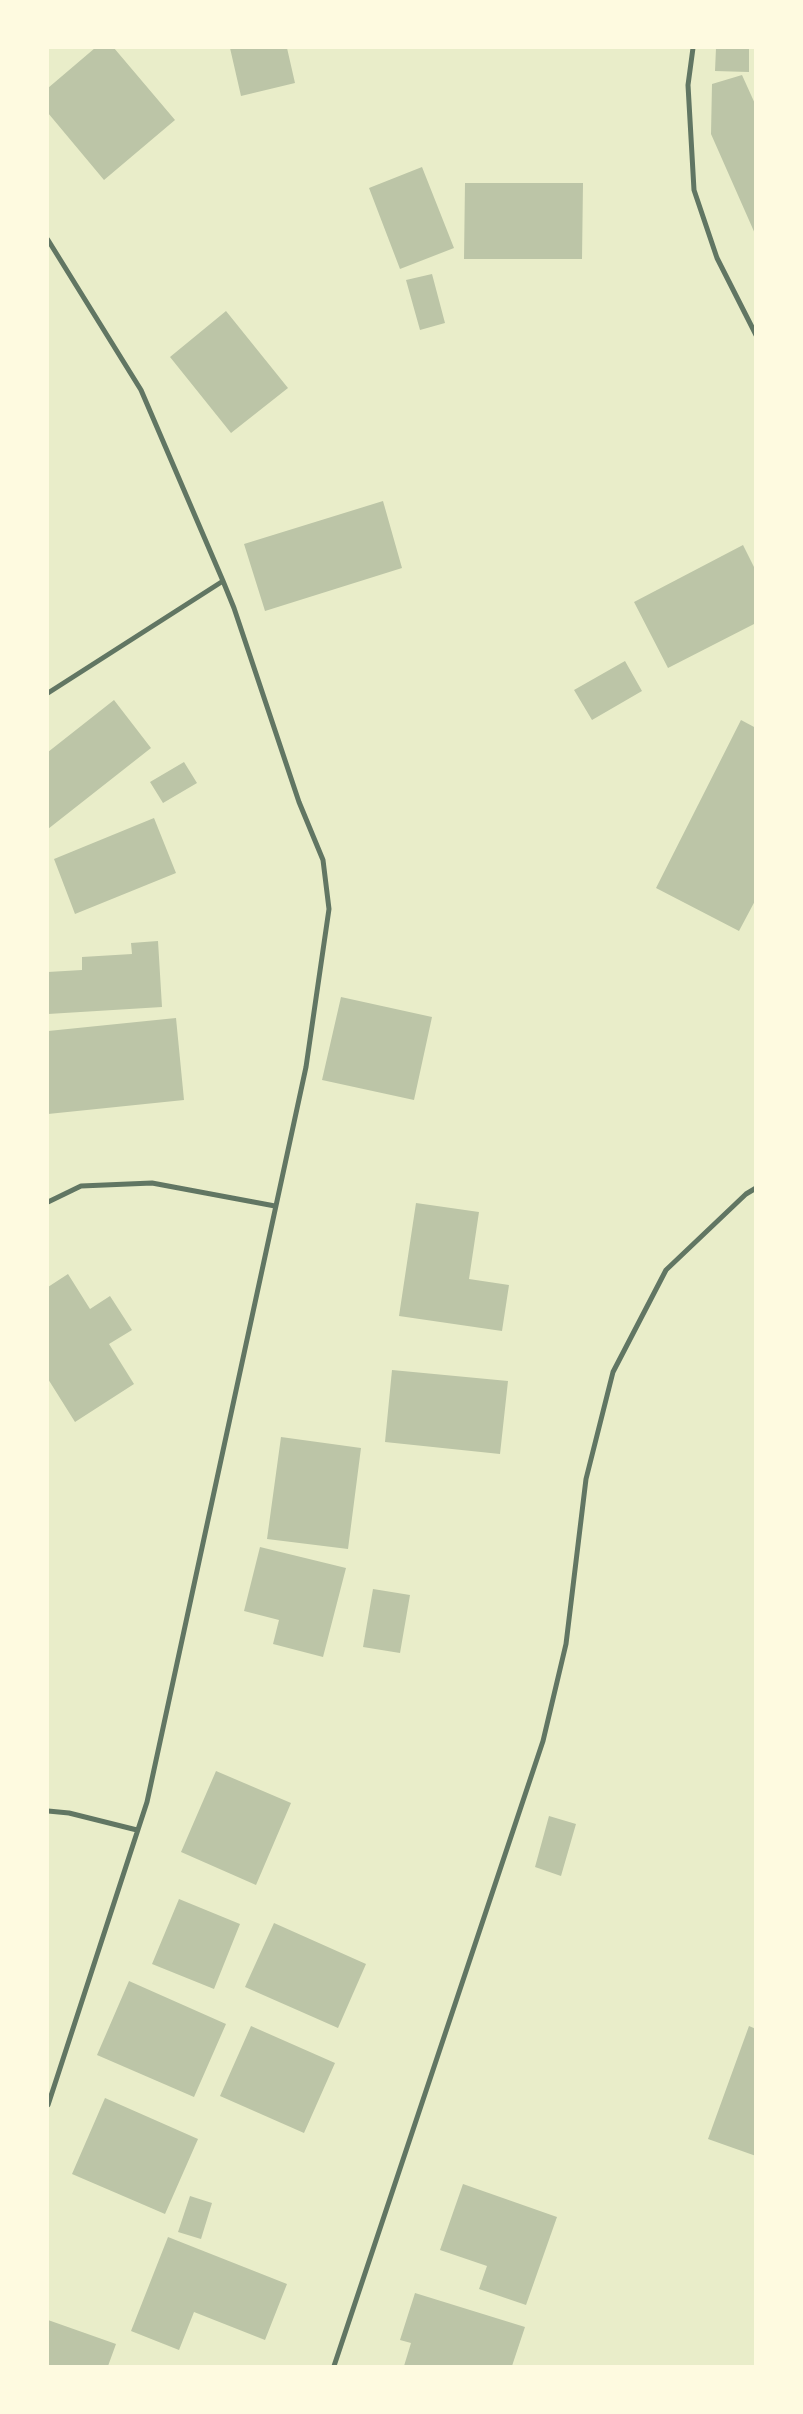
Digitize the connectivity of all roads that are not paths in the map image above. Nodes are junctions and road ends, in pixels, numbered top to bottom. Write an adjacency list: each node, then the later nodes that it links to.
1 (692, 48): 3 (street)
2 (48, 240): 4 (street)
3 (756, 335)
4 (223, 581): 5 (street); 8 (street)
5 (48, 693)
6 (756, 1188): 12 (street)
7 (48, 1202): 8 (street)
8 (275, 1206): 10 (street)
9 (48, 1811): 10 (street)
10 (137, 1830): 11 (street)
11 (48, 2105)
12 (334, 2366)

